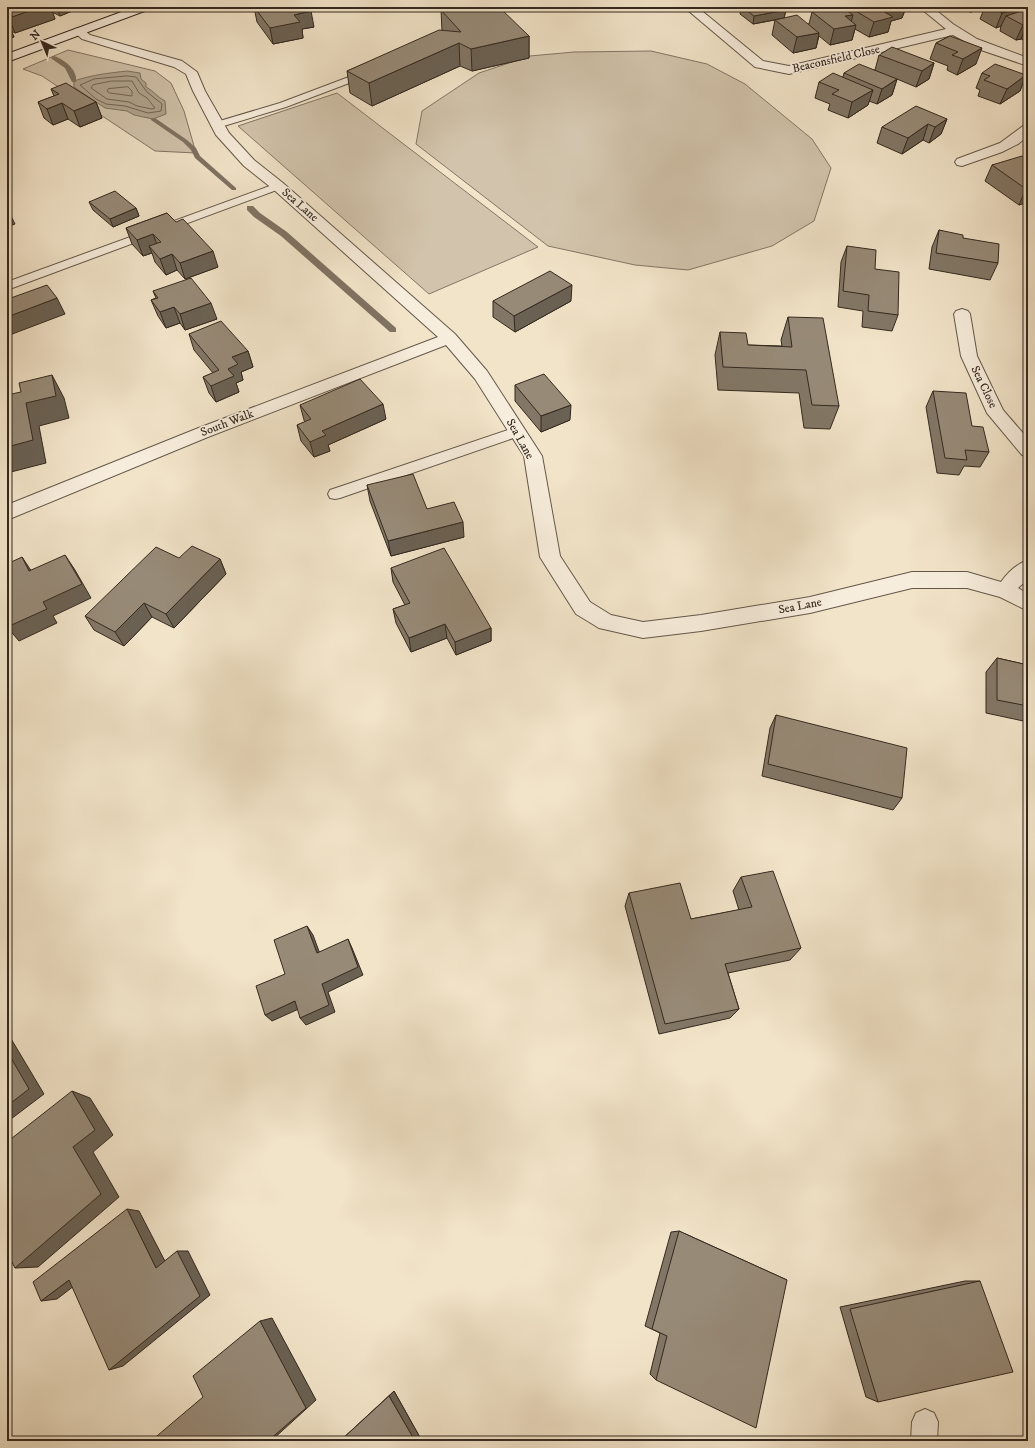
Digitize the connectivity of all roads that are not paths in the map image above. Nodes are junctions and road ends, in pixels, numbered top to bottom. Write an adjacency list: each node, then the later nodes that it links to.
1 (146, 7): 4 (street)
2 (690, 7): 5 (street, Beaconsfield Close)
3 (925, 7): 5 (street)
4 (79, 31): 6 (street); 9 (street, Sea Lane)
5 (954, 31): 7 (street)
6 (7, 58)
7 (1028, 62)
8 (377, 69): 9 (lane)
9 (217, 125): 12 (street, Sea Lane)
10 (1028, 129): 11 (street)
11 (962, 162)
12 (278, 186): 13 (lane); 15 (street, Sea Lane)
13 (7, 286)
14 (962, 314): 17 (street, Sea Close)
15 (449, 338): 16 (street, Sea Lane); 19 (street, South Walk)
16 (516, 432): 18 (lane); 21 (street, Sea Lane)
17 (1028, 451)
18 (335, 494)
19 (7, 513)
20 (1028, 568): 21 (street)
21 (1006, 591): 22 (street, Sea Lane)
22 (1028, 602)

